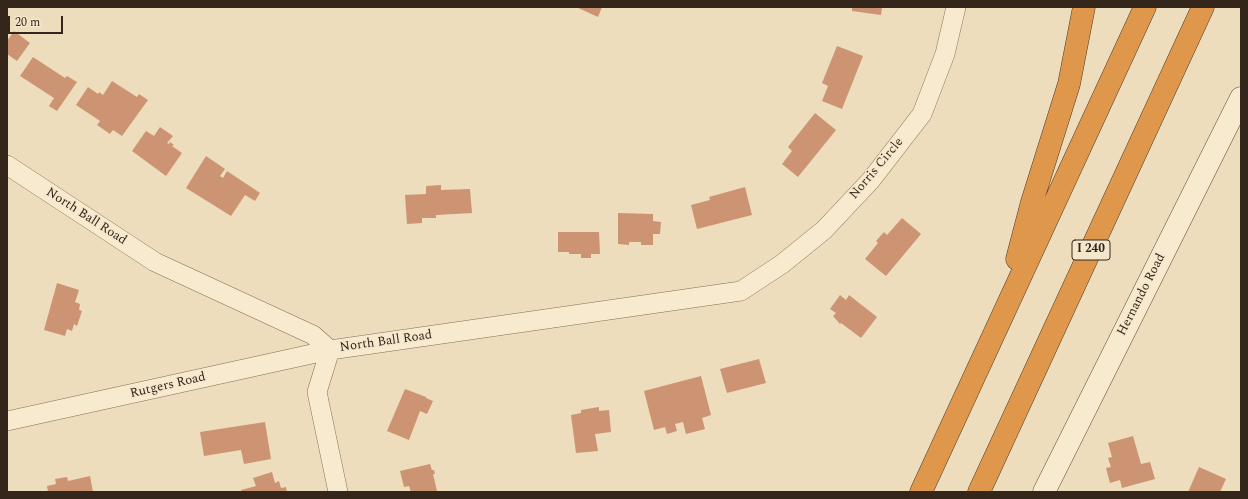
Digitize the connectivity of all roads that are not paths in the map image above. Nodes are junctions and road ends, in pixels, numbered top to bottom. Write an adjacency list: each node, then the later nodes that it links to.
1 (956, 7): 7 (street, Norris Circle)
2 (1084, 7): 8 (highway)
3 (1145, 7): 8 (highway)
4 (1203, 7): 13 (highway, I 240)
5 (1241, 98): 14 (main road, Hernando Road)
6 (7, 165): 9 (street, North Ball Road)
7 (741, 291): 9 (street, North Ball Road)
8 (1002, 317): 12 (highway)
9 (330, 350): 10 (street, Rutgers Road); 11 (street)
10 (7, 421)
11 (338, 492)
12 (921, 492)
13 (979, 492)
14 (1044, 492)

